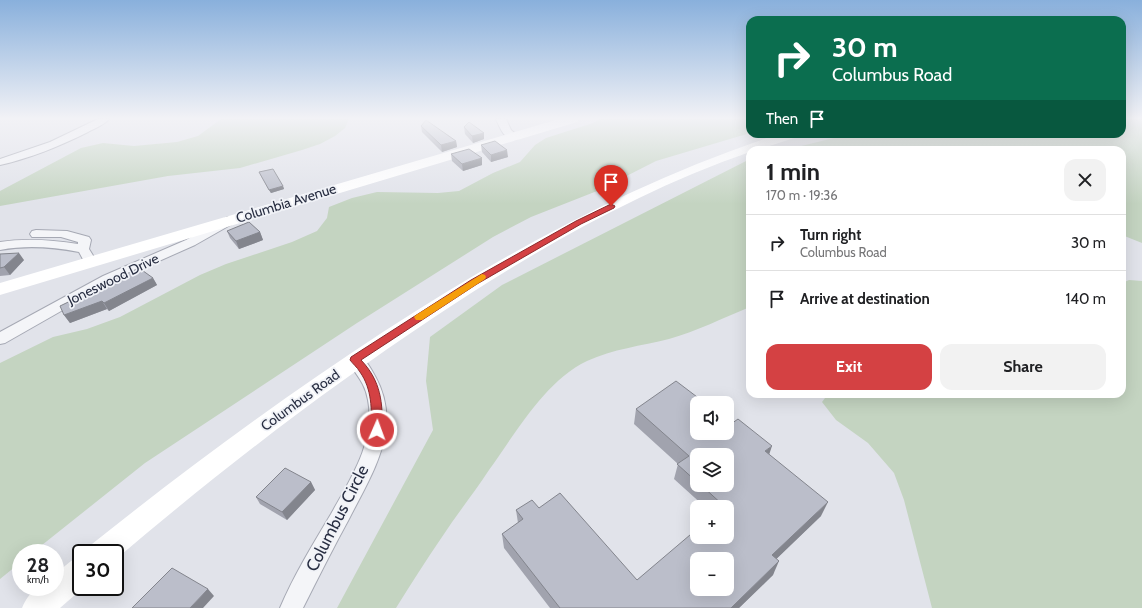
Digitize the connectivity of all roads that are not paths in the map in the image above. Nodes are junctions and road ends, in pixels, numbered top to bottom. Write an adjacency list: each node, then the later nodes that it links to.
1 (22, 147): 5 (street)
2 (45, 147): 6 (street)
3 (479, 147): 7 (main road, Columbia Avenue)
4 (746, 150): 13 (main road, Columbus Road)
5 (0, 157)
6 (0, 162)
7 (228, 221): 10 (main road, Columbia Avenue); 12 (street, Joneswood Drive)
8 (0, 238): 10 (street)
9 (0, 246): 10 (street)
10 (87, 256): 11 (main road, Columbia Avenue)
11 (0, 289)
12 (0, 339)
13 (355, 360): 14 (main road, Columbus Road); 17 (street, Columbus Circle)
14 (113, 544)
15 (72, 578): 16 (main road)
16 (37, 608)
17 (291, 608)

